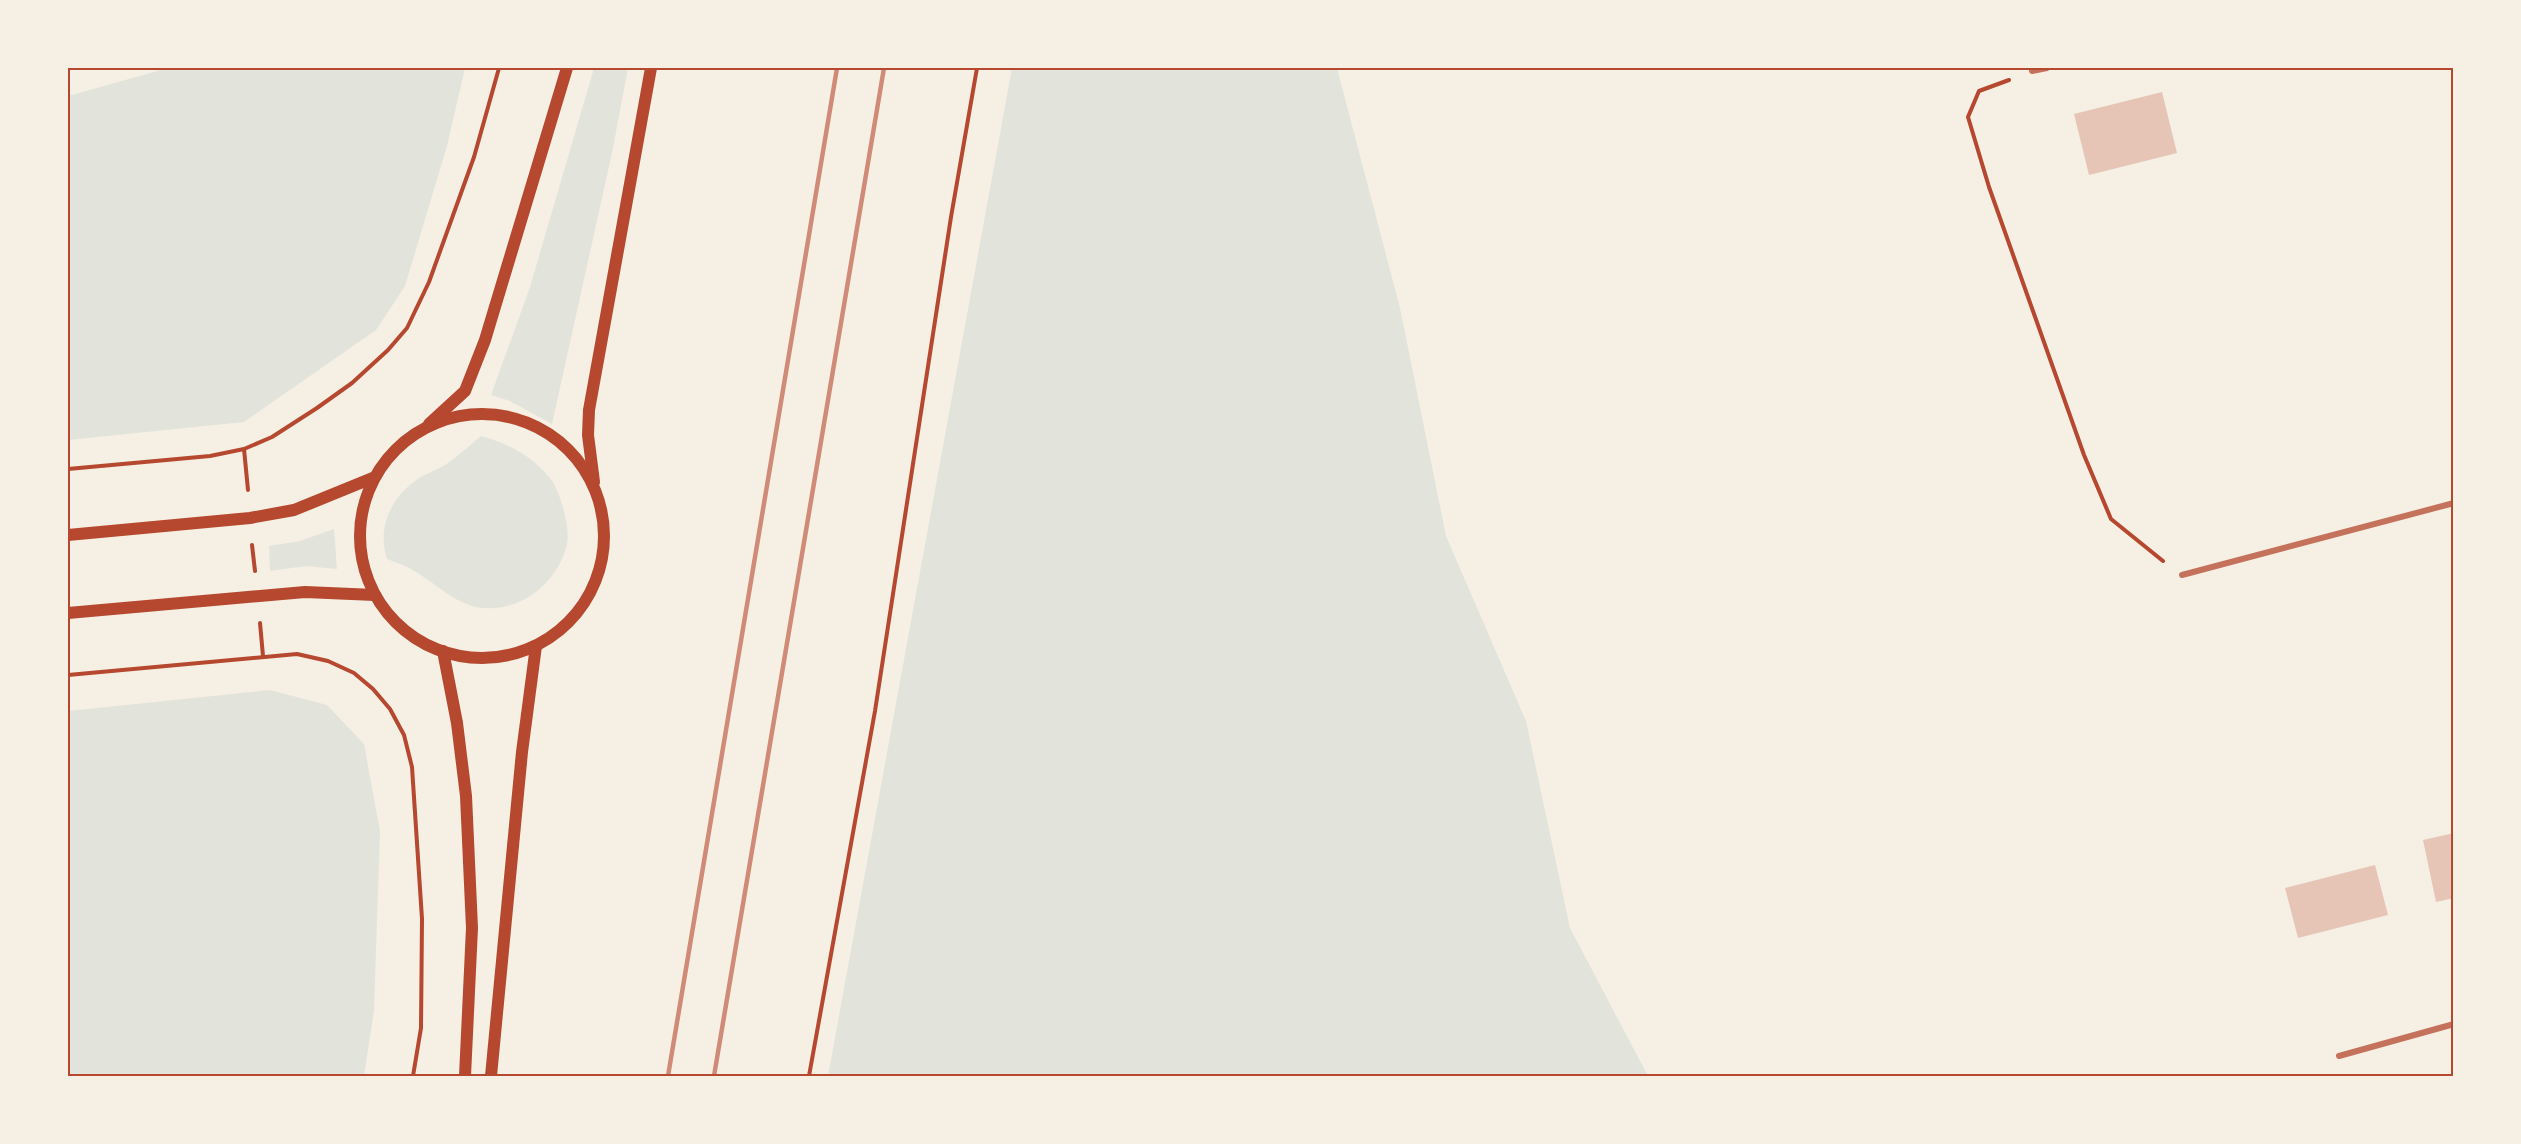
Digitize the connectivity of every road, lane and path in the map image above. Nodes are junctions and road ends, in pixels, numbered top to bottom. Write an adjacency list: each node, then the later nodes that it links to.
1 (499, 68): 8 (path)
2 (567, 68): 7 (main road)
3 (651, 68): 11 (main road)
4 (977, 68): 28 (path)
5 (2047, 68): 6 (street)
6 (2032, 71): 15 (path)
7 (426, 427): 10 (main road); 11 (main road)
8 (244, 449): 9 (path); 13 (path)
9 (68, 469)
10 (375, 477): 13 (main road); 16 (main road)
11 (595, 489): 19 (main road)
12 (2454, 503): 15 (street)
13 (250, 519): 14 (main road); 17 (path)
14 (68, 535)
15 (2182, 575)
16 (375, 595): 17 (main road); 20 (main road)
17 (257, 596): 18 (main road); 21 (path)
18 (68, 613)
19 (536, 646): 20 (main road); 27 (main road)
20 (443, 651): 26 (main road)
21 (263, 656): 22 (path); 25 (path)
22 (68, 675)
23 (2454, 1024): 24 (street)
24 (2339, 1056)
25 (413, 1077)
26 (465, 1077)
27 (491, 1077)
28 (809, 1077)

